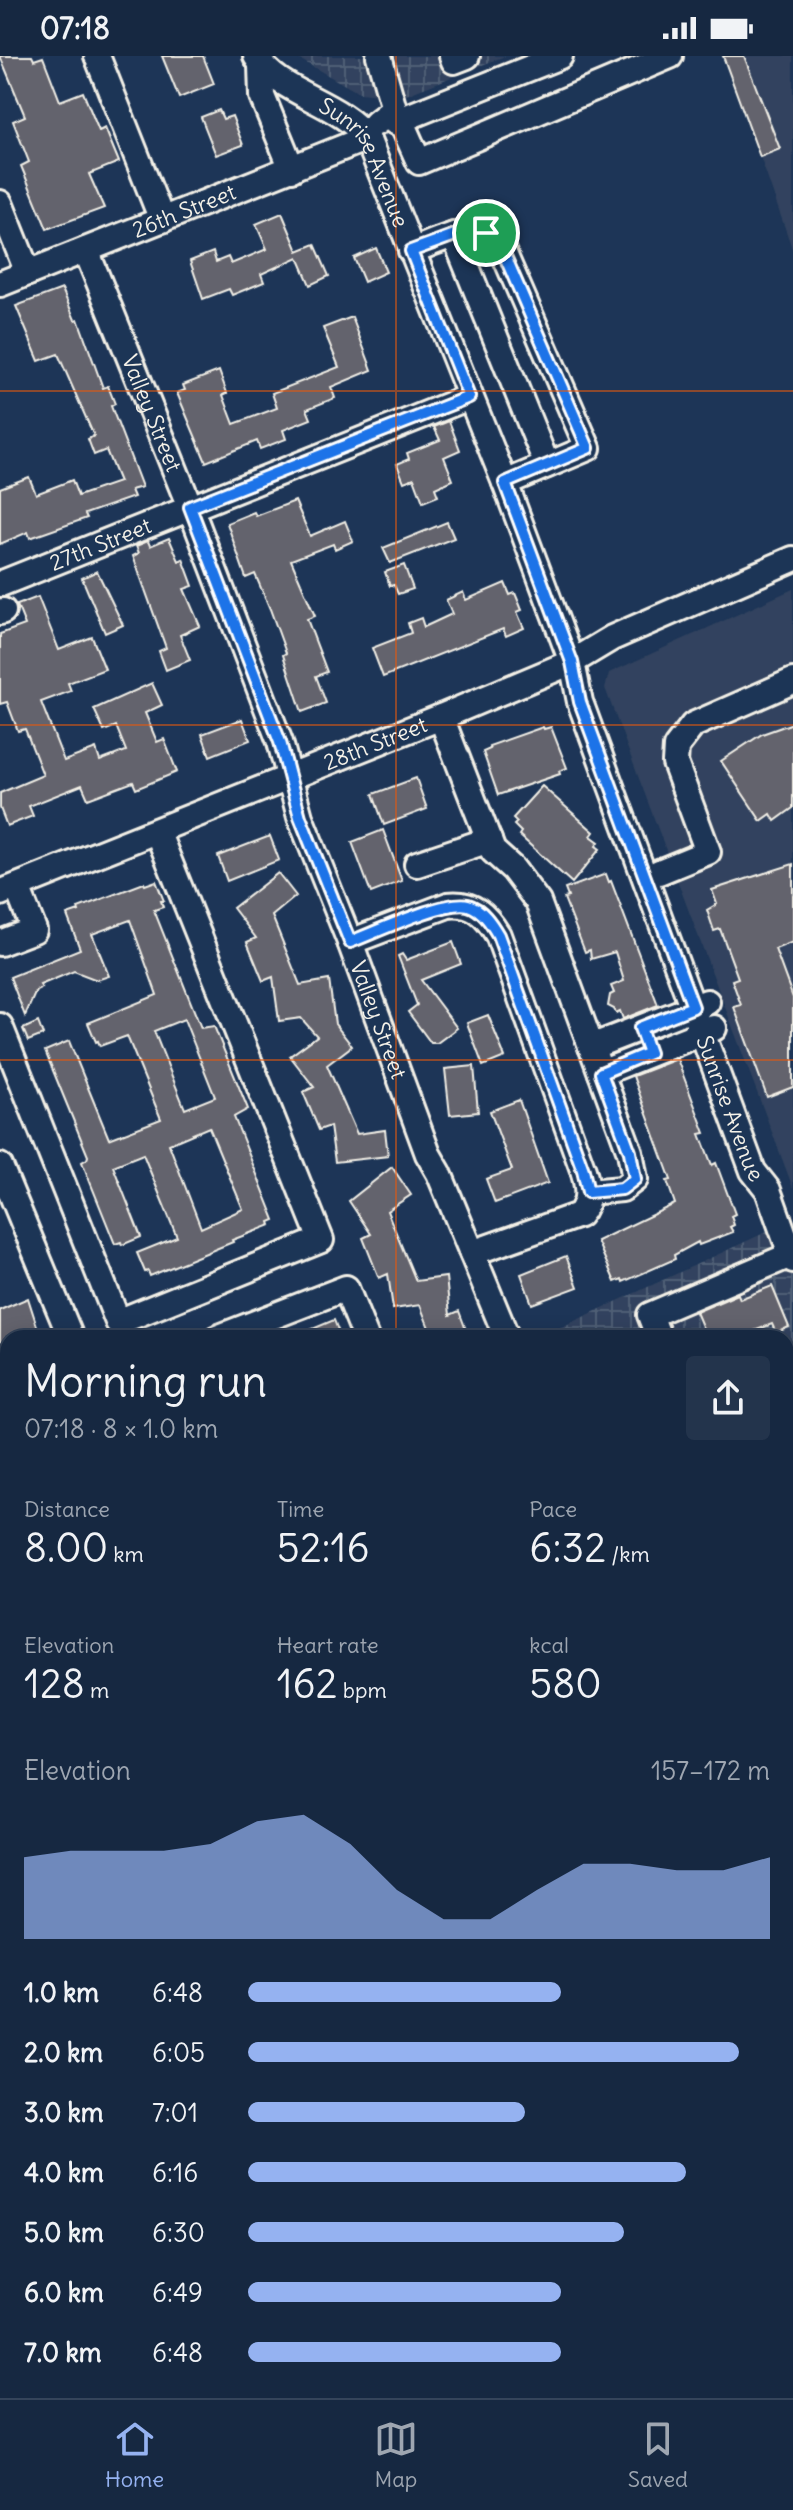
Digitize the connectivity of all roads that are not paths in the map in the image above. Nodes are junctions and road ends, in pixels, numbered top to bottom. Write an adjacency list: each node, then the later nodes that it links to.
1 (97, 56): 13 (street)
2 (379, 56): 9 (street)
3 (452, 56): 4 (street)
4 (467, 56)
5 (527, 56): 9 (street)
6 (560, 56): 9 (street)
7 (670, 56): 9 (street)
8 (259, 60): 10 (street, Sunrise Avenue); 11 (street)
9 (392, 116): 10 (street, 26th Street)
10 (365, 135): 11 (street, 26th Street); 16 (street, Sunrise Avenue)
11 (292, 169): 13 (street, 26th Street)
12 (0, 203): 17 (street)
13 (162, 220): 15 (street, 26th Street)
14 (454, 235): 16 (street); 20 (street); 20 (street)
15 (86, 250): 17 (street, 26th Street); 22 (street, Valley Street)
16 (411, 251): 19 (street, Sunrise Avenue)
17 (28, 273): 18 (street, 26th Street)
18 (0, 284)
19 (469, 397): 21 (street, Sunrise Avenue); 22 (street, 27th Street)
20 (547, 465): 21 (street)
21 (505, 483): 26 (street, Sunrise Avenue)
22 (190, 507): 25 (street, 27th Street); 29 (street, Valley Street)
23 (793, 559): 26 (street, 28th Street)
24 (793, 573): 26 (street, 28th Street)
25 (0, 584)
26 (572, 662): 28 (street, 28th Street); 33 (street, Sunrise Avenue); 37 (street, Sunrise Avenue)
27 (793, 681): 33 (street)
28 (441, 717): 29 (street, 28th Street); 31 (street)
29 (289, 780): 30 (street, 28th Street); 35 (street, Valley Street)
30 (157, 831): 34 (street, 28th Street); 38 (street)
31 (489, 840): 32 (street); 41 (street)
32 (417, 864)
33 (659, 872): 37 (street, Sunrise Avenue)
34 (8, 890): 36 (street)
35 (350, 942): 45 (street); 46 (street, Valley Street)
36 (0, 943)
37 (700, 1004): 39 (street); 40 (street, Sunrise Avenue)
38 (0, 1026)
39 (640, 1028): 41 (street); 42 (street)
40 (709, 1029): 42 (street); 47 (street, Sunrise Avenue)
41 (591, 1047): 43 (street)
42 (649, 1053): 43 (street)
43 (601, 1073): 45 (street)
44 (0, 1166): 48 (street)
45 (588, 1192): 46 (street)
46 (472, 1253): 51 (street, Valley Street)
47 (792, 1257): 52 (street)
48 (68, 1330)
49 (238, 1330): 50 (street)
50 (363, 1330)
51 (504, 1330)
52 (656, 1330)

